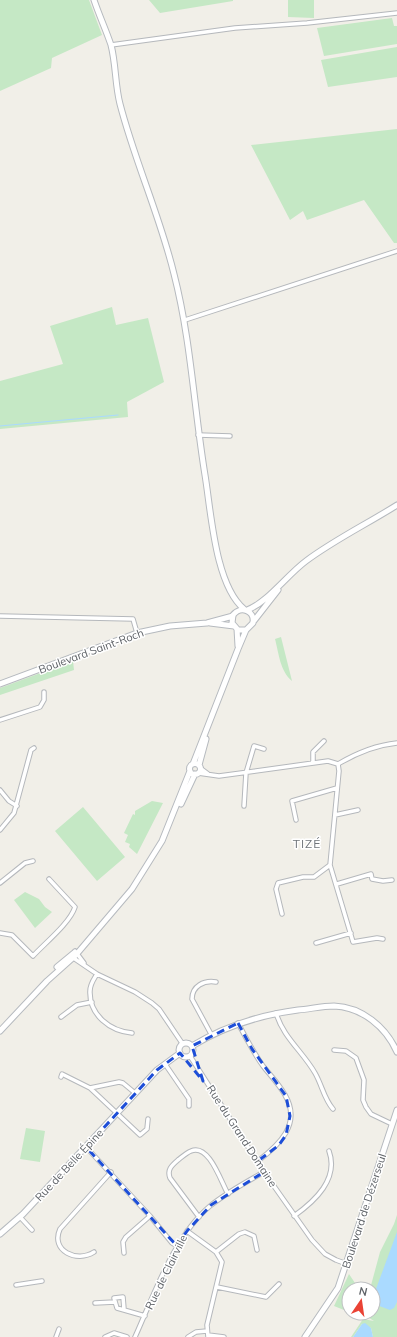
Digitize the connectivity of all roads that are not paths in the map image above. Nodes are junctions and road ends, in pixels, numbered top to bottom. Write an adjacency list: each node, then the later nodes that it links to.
1 (94, 0): 3 (street)
2 (397, 13): 3 (street)
3 (111, 45): 5 (street)
4 (397, 251): 5 (street)
5 (185, 320): 6 (street)
6 (198, 435): 7 (street); 10 (street)
7 (230, 436)
8 (397, 505): 9 (street)
9 (307, 561): 11 (street); 14 (street)
10 (234, 600): 11 (street); 12 (street)
11 (246, 610): 12 (street); 14 (street)
12 (233, 615): 15 (street, Boulevard Saint-Roch); 16 (street)
13 (0, 616): 18 (street)
14 (253, 622): 17 (street)
15 (207, 623): 16 (street, Boulevard Saint-Roch); 18 (street, Boulevard Saint-Roch)
16 (235, 627): 17 (street); 19 (street)
17 (246, 630): 19 (street)
18 (137, 633): 20 (street, Boulevard Saint-Roch)
19 (238, 650): 29 (street)
20 (0, 684)
21 (44, 692): 22 (street)
22 (0, 720)
23 (324, 741): 27 (street)
24 (397, 743): 28 (street)
25 (34, 748): 34 (street)
26 (264, 749): 31 (street)
27 (313, 763): 28 (street); 31 (street)
28 (338, 764): 32 (street)
29 (197, 769): 30 (street); 30 (street); 31 (street); 39 (street)
30 (190, 771): 39 (street)
31 (246, 773): 35 (street)
32 (338, 788): 37 (street); 38 (street)
33 (0, 790): 34 (street)
34 (17, 806): 40 (street)
35 (244, 806)
36 (358, 810): 37 (street)
37 (335, 815): 42 (street)
38 (296, 820)
39 (170, 824): 52 (street)
40 (0, 830)
41 (33, 861): 45 (street)
42 (330, 866): 46 (street); 47 (street)
43 (49, 880): 48 (street)
44 (392, 880): 46 (street)
45 (0, 883)
46 (337, 884): 49 (street)
47 (282, 914)
48 (0, 933)
49 (351, 933): 50 (street); 51 (street)
50 (383, 939)
51 (316, 943)
52 (76, 952): 53 (street); 54 (street)
53 (72, 957): 54 (street); 61 (street)
54 (84, 964): 55 (street)
55 (97, 974): 57 (street); 64 (street)
56 (216, 982): 63 (street)
57 (92, 1002): 59 (street); 62 (street)
58 (276, 1013): 60 (street); 65 (street); 76 (street)
59 (61, 1017)
60 (238, 1023): 63 (street); 83 (street)
61 (0, 1031)
62 (132, 1032)
63 (211, 1034): 66 (street)
64 (182, 1043): 66 (street); 69 (street)
65 (396, 1044): 68 (street)
66 (192, 1046): 70 (street)
67 (334, 1050): 80 (street)
68 (397, 1052)
69 (180, 1054): 70 (street); 71 (street, Rue de Belle Épine)
70 (190, 1056): 83 (street, Rue du Grand Domaine)
71 (165, 1064): 74 (street, Rue de Belle Épine); 75 (street)
72 (61, 1077): 73 (street)
73 (90, 1088): 74 (street); 78 (street)
74 (135, 1092): 78 (street, Rue de Belle Épine)
75 (189, 1106)
76 (333, 1109)
77 (397, 1110): 80 (street, Boulevard de Dézerseul)
78 (118, 1112): 79 (street); 81 (street, Rue de Belle Épine)
79 (148, 1119)
80 (392, 1124): 99 (street, Boulevard de Dézerseul)
81 (86, 1147): 84 (street); 89 (street, Rue de Belle Épine)
82 (329, 1151): 88 (street)
83 (258, 1161): 85 (street, Rue du Grand Domaine)
84 (111, 1172): 87 (street); 96 (street)
85 (264, 1172): 86 (street, Rue de Clairville); 88 (street, Rue du Grand Domaine)
86 (228, 1194): 90 (street, Rue de Clairville); 90 (street)
87 (150, 1216): 94 (street); 98 (street)
88 (294, 1216): 99 (street, Rue du Grand Domaine)
89 (20, 1217): 91 (street); 93 (street, Rue de Belle Épine)
90 (199, 1217): 92 (street, Rue de Clairville)
91 (32, 1230)
92 (187, 1231): 94 (street, Rue de Clairville); 97 (street)
93 (0, 1234)
94 (177, 1246): 107 (street, Rue de Clairville)
95 (256, 1250): 97 (street)
96 (94, 1252)
97 (216, 1252): 103 (street)
98 (124, 1253)
99 (347, 1264): 116 (street, Boulevard de Dézerseul)
100 (42, 1281): 102 (street)
101 (279, 1284): 103 (street)
102 (16, 1285)
103 (217, 1287): 109 (street)
104 (115, 1302): 105 (street); 106 (street, Rue de Clairville); 106 (street)
105 (94, 1303)
106 (124, 1310): 107 (street, Rue de Clairville)
107 (145, 1316): 113 (street, Rue de Clairville)
108 (59, 1328): 110 (street)
109 (208, 1334): 114 (street); 115 (street)
110 (56, 1337)
111 (105, 1337): 112 (street)
112 (127, 1337)
113 (135, 1337)
114 (188, 1337)
115 (224, 1337)
116 (305, 1337)

